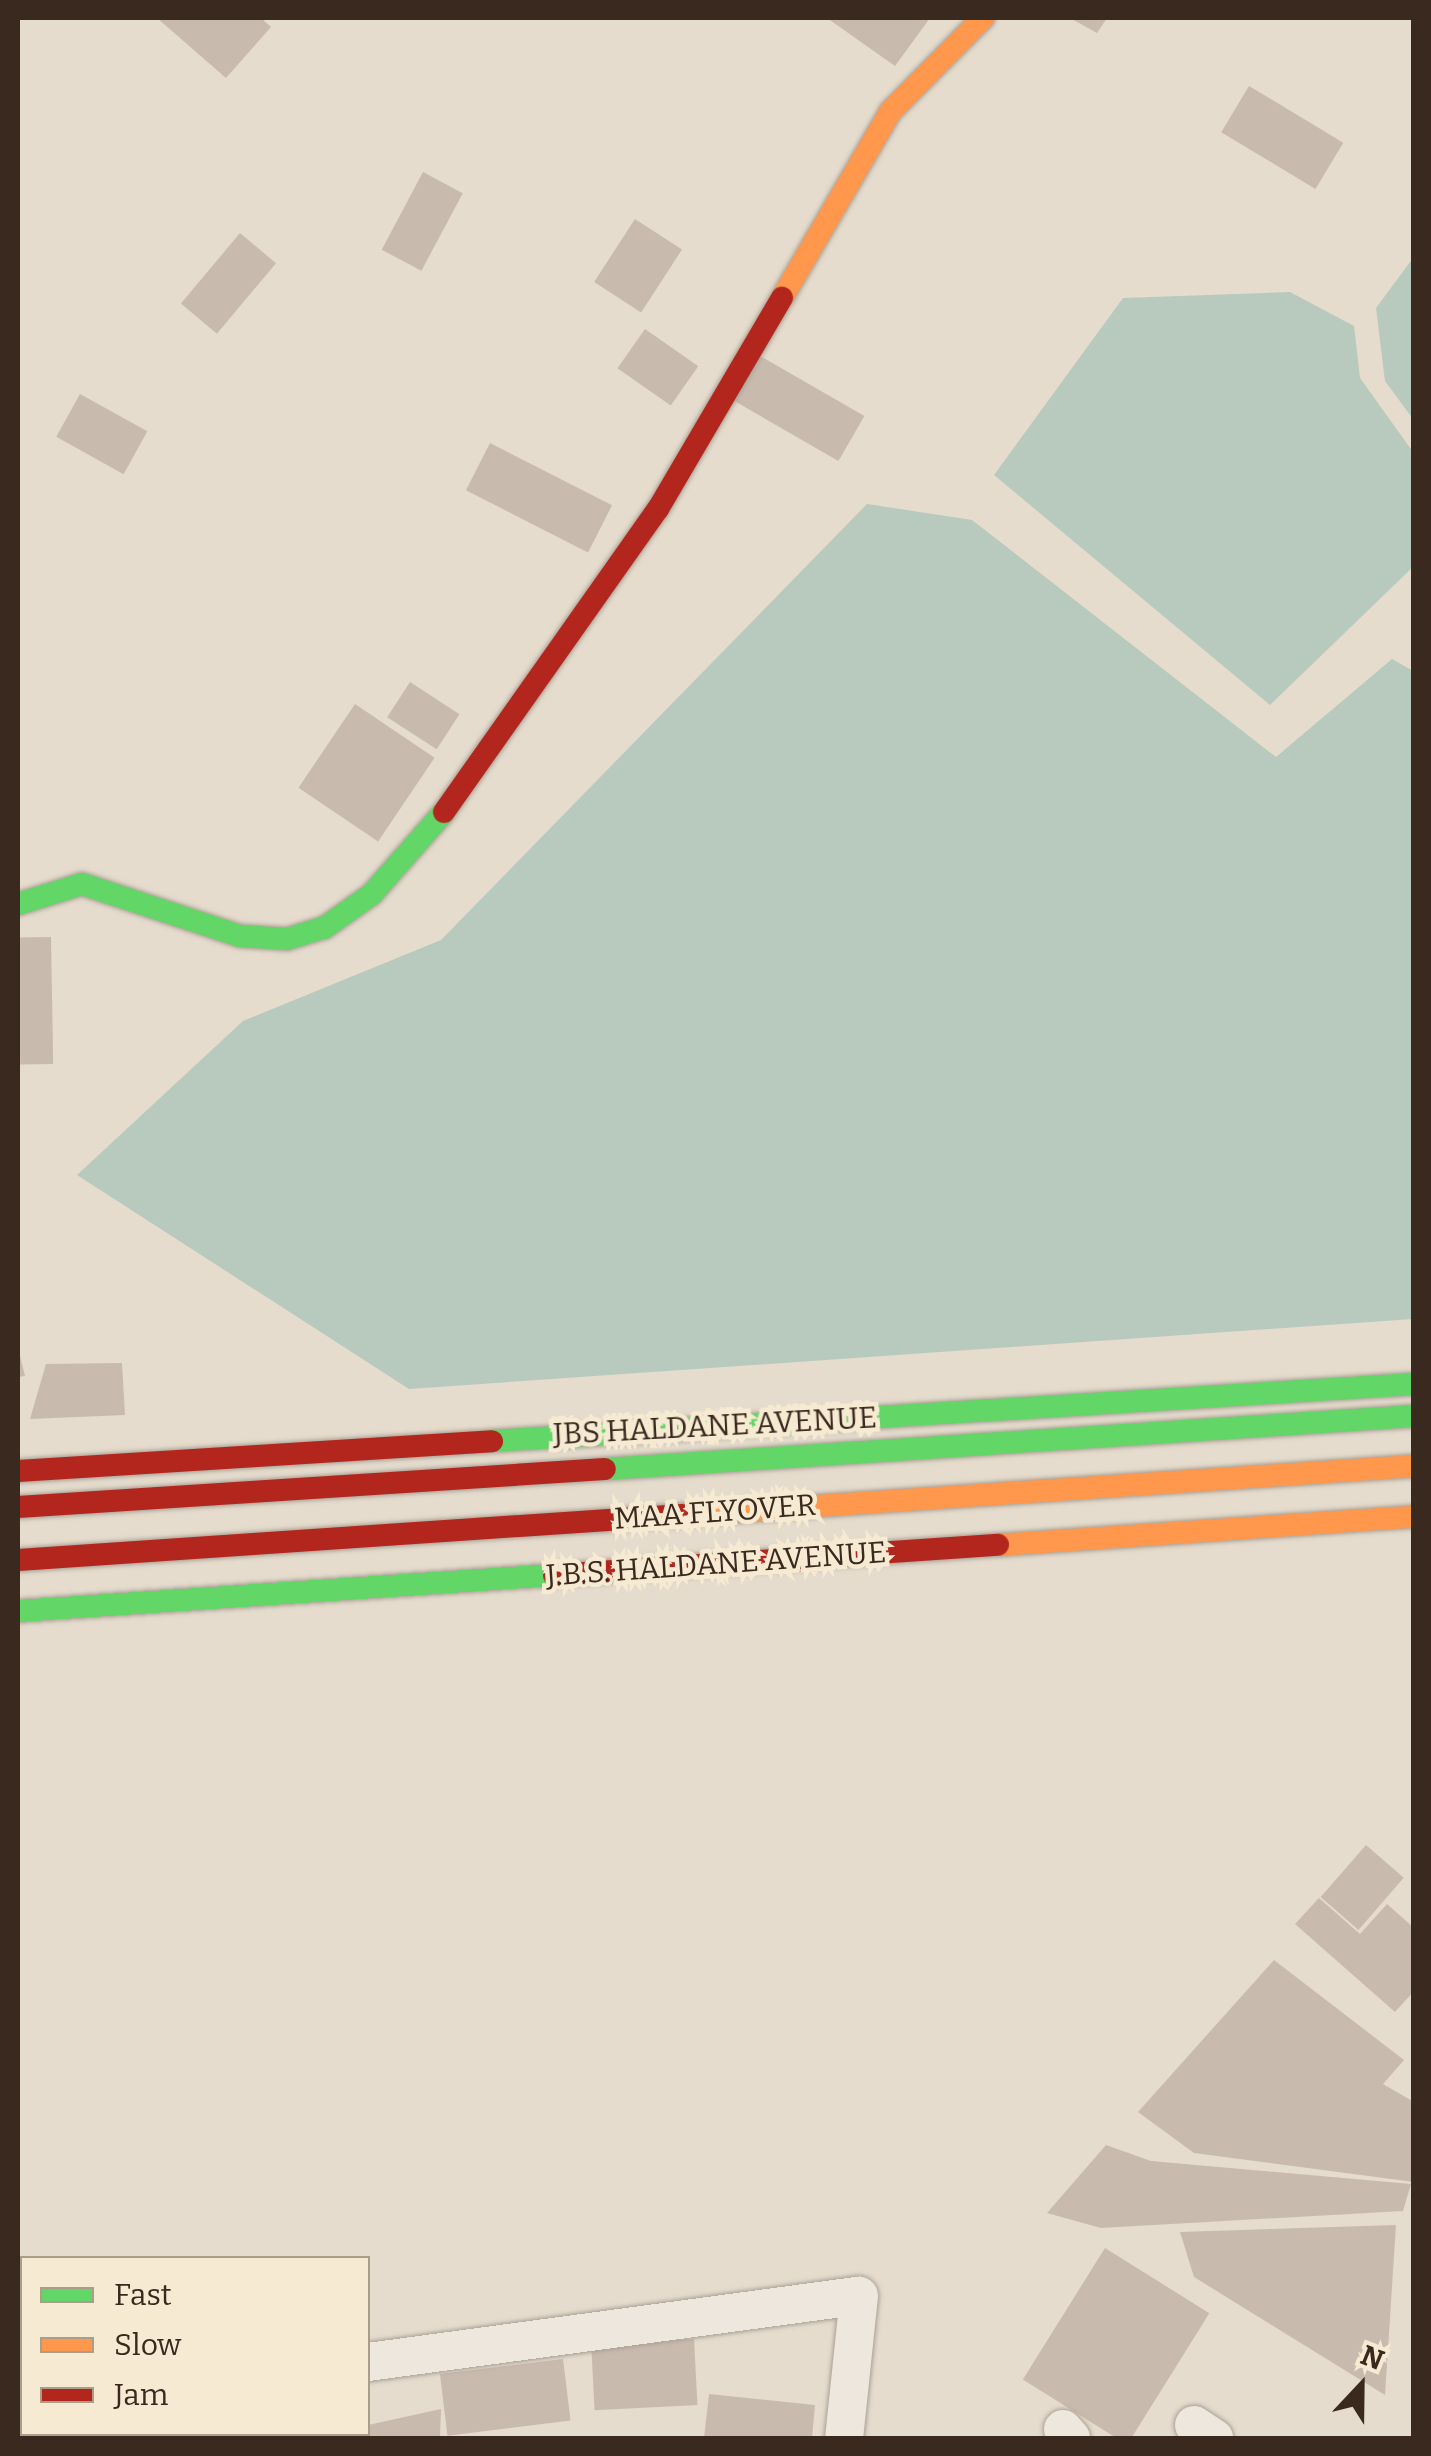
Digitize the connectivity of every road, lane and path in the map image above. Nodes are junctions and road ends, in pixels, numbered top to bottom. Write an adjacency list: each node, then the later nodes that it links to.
1 (983, 18): 2 (main road)
2 (18, 904)
3 (1414, 1384): 6 (main road, JBS HALDANE AVENUE)
4 (1414, 1416): 7 (main road, MAA FLYOVER)
5 (1414, 1466): 9 (main road, MAA FLYOVER)
6 (18, 1471)
7 (18, 1507)
8 (1414, 1517): 10 (main road, J.B.S. HALDANE AVENUE)
9 (18, 1560)
10 (18, 1611)
11 (370, 2362): 12 (street)
12 (844, 2438)

